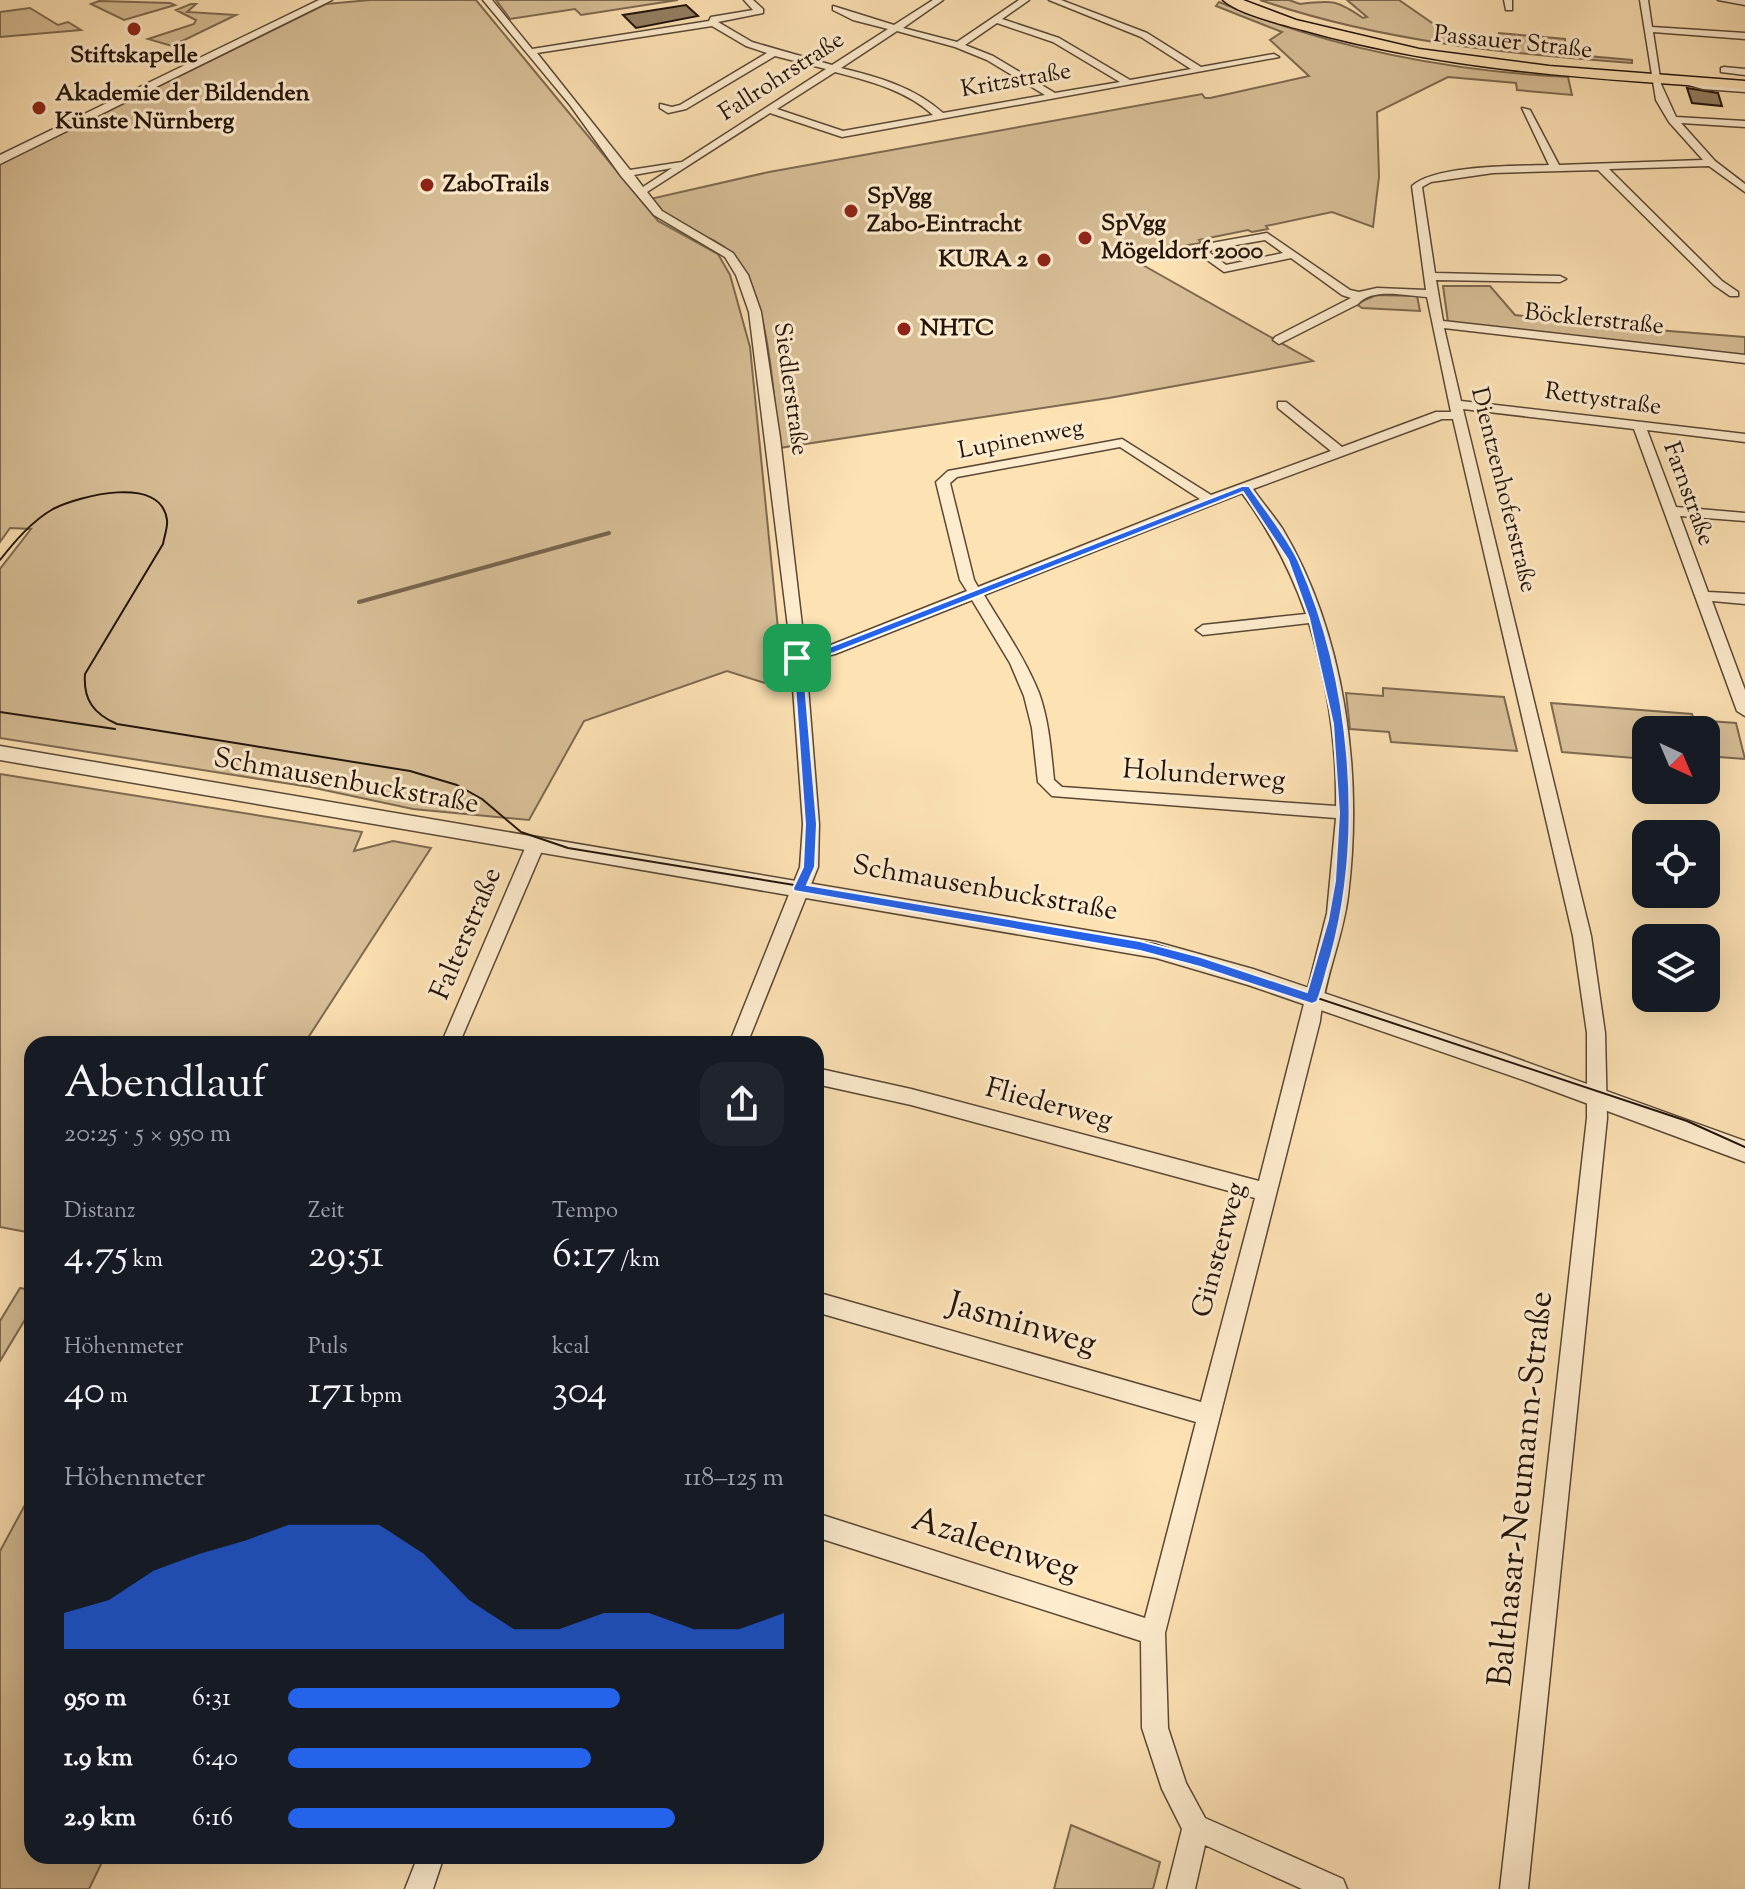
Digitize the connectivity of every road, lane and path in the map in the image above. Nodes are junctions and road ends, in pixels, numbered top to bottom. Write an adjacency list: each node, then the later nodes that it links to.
1 (311, 0): 24 (street)
2 (327, 0): 24 (street)
3 (487, 0): 20 (street, Siedlerstraße)
4 (748, 0): 15 (street)
5 (939, 0): 16 (street, Fallrohrstraße)
6 (1025, 0): 14 (street)
7 (1053, 0): 26 (street)
8 (1230, 0): 22 (main road, Passauer Straße)
9 (1244, 0): 22 (main road, Passauer Straße)
10 (1644, 0): 17 (street)
11 (1722, 0): 12 (street)
12 (1745, 2)
13 (836, 8): 16 (street)
14 (996, 20): 19 (street); 31 (street)
15 (713, 23): 20 (street); 21 (street)
16 (897, 27): 19 (street); 25 (street, Fallrohrstraße)
17 (1649, 29): 18 (street); 29 (street)
18 (1745, 36)
19 (958, 45): 33 (street)
20 (528, 52): 46 (street, Siedlerstraße)
21 (774, 53): 25 (street); 34 (street)
22 (1456, 55): 29 (main road, Passauer Straße)
23 (1274, 57): 26 (street, Kritzstraße)
24 (198, 60): 40 (street); 41 (street)
25 (834, 67): 35 (street, Fallrohrstraße); 37 (street)
26 (1198, 69): 31 (street, Kritzstraße)
27 (1724, 70): 28 (street)
28 (1745, 72)
29 (1656, 75): 30 (main road); 32 (main road); 38 (street)
30 (1745, 78)
31 (1127, 82): 33 (street, Kritzstraße)
32 (1745, 87)
33 (1052, 95): 37 (street, Kritzstraße)
34 (663, 106)
35 (770, 110): 37 (street, Kritzstraße); 42 (street, Fallrohrstraße)
36 (1525, 110): 44 (street)
37 (939, 115)
38 (1673, 120): 39 (street); 43 (street)
39 (1745, 124)
40 (0, 151)
41 (0, 160)
42 (688, 162): 46 (street, Fallrohrstraße); 48 (street, Fallrohrstraße)
43 (1711, 163): 45 (street, Dientzenhoferstraße); 47 (street)
44 (1555, 167): 45 (street, Dientzenhoferstraße); 50 (street, Dientzenhoferstraße)
45 (1601, 167): 53 (street)
46 (625, 174): 48 (street, Siedlerstraße)
47 (1743, 185)
48 (639, 191): 72 (street, Siedlerstraße)
49 (1290, 255): 49 (street); 54 (street)
50 (1430, 276): 51 (street); 52 (street, Dientzenhoferstraße)
51 (1560, 279)
52 (1433, 294): 54 (street); 55 (street, Dientzenhoferstraße)
53 (1734, 294)
54 (1359, 296): 56 (street)
55 (1437, 324): 57 (street, Böcklerstraße); 59 (street, Dientzenhoferstraße)
56 (1279, 340)
57 (1745, 359)
58 (1282, 405): 62 (street)
59 (1457, 410): 60 (street, Rettystraße); 62 (street, Rettystraße); 83 (street, Dientzenhoferstraße)
60 (1640, 428): 61 (street, Rettystraße); 65 (street, Farnstraße)
61 (1745, 438)
62 (1341, 453): 63 (street, Rettystraße)
63 (1245, 488): 64 (street, Rettystraße); 70 (street, Ginsterweg)
64 (1210, 500): 67 (street, Rettystraße); 67 (street, Lupinenweg)
65 (1670, 511): 66 (street); 68 (street, Farnstraße)
66 (1745, 517)
67 (974, 595): 72 (street, Rettystraße); 76 (street, Holunderweg)
68 (1703, 596): 69 (street); 73 (street, Farnstraße)
69 (1745, 599)
70 (1314, 618): 71 (street); 76 (street, Ginsterweg)
71 (1203, 630)
72 (797, 658): 78 (street, Siedlerstraße)
73 (1742, 693): 74 (street, Farnstraße)
74 (1745, 711)
75 (0, 753): 77 (street, Schmausenbuckstraße)
76 (1345, 813): 79 (street, Ginsterweg)
77 (535, 846): 78 (street, Schmausenbuckstraße); 80 (street, Falterstraße)
78 (799, 888): 79 (street, Schmausenbuckstraße); 81 (street, Siedlerstraße)
79 (1312, 999): 83 (street, Schmausenbuckstraße); 85 (street, Ginsterweg)
80 (453, 1036)
81 (741, 1036)
82 (824, 1078): 85 (street, Fliederweg)
83 (1599, 1097): 84 (street, Schmausenbuckstraße); 95 (street, Balthasar-Neumann-Straße)
84 (1745, 1152)
85 (1266, 1192): 87 (street, Ginsterweg)
86 (824, 1304): 87 (street, Jasminweg)
87 (1208, 1415): 89 (street, Ginsterweg)
88 (824, 1528): 89 (street, Azaleenweg)
89 (1153, 1633): 90 (street, Ginsterweg)
90 (1196, 1827): 93 (street); 94 (street)
91 (428, 1864): 92 (street)
92 (419, 1889)
93 (1181, 1889)
94 (1333, 1889)
95 (1514, 1889)

